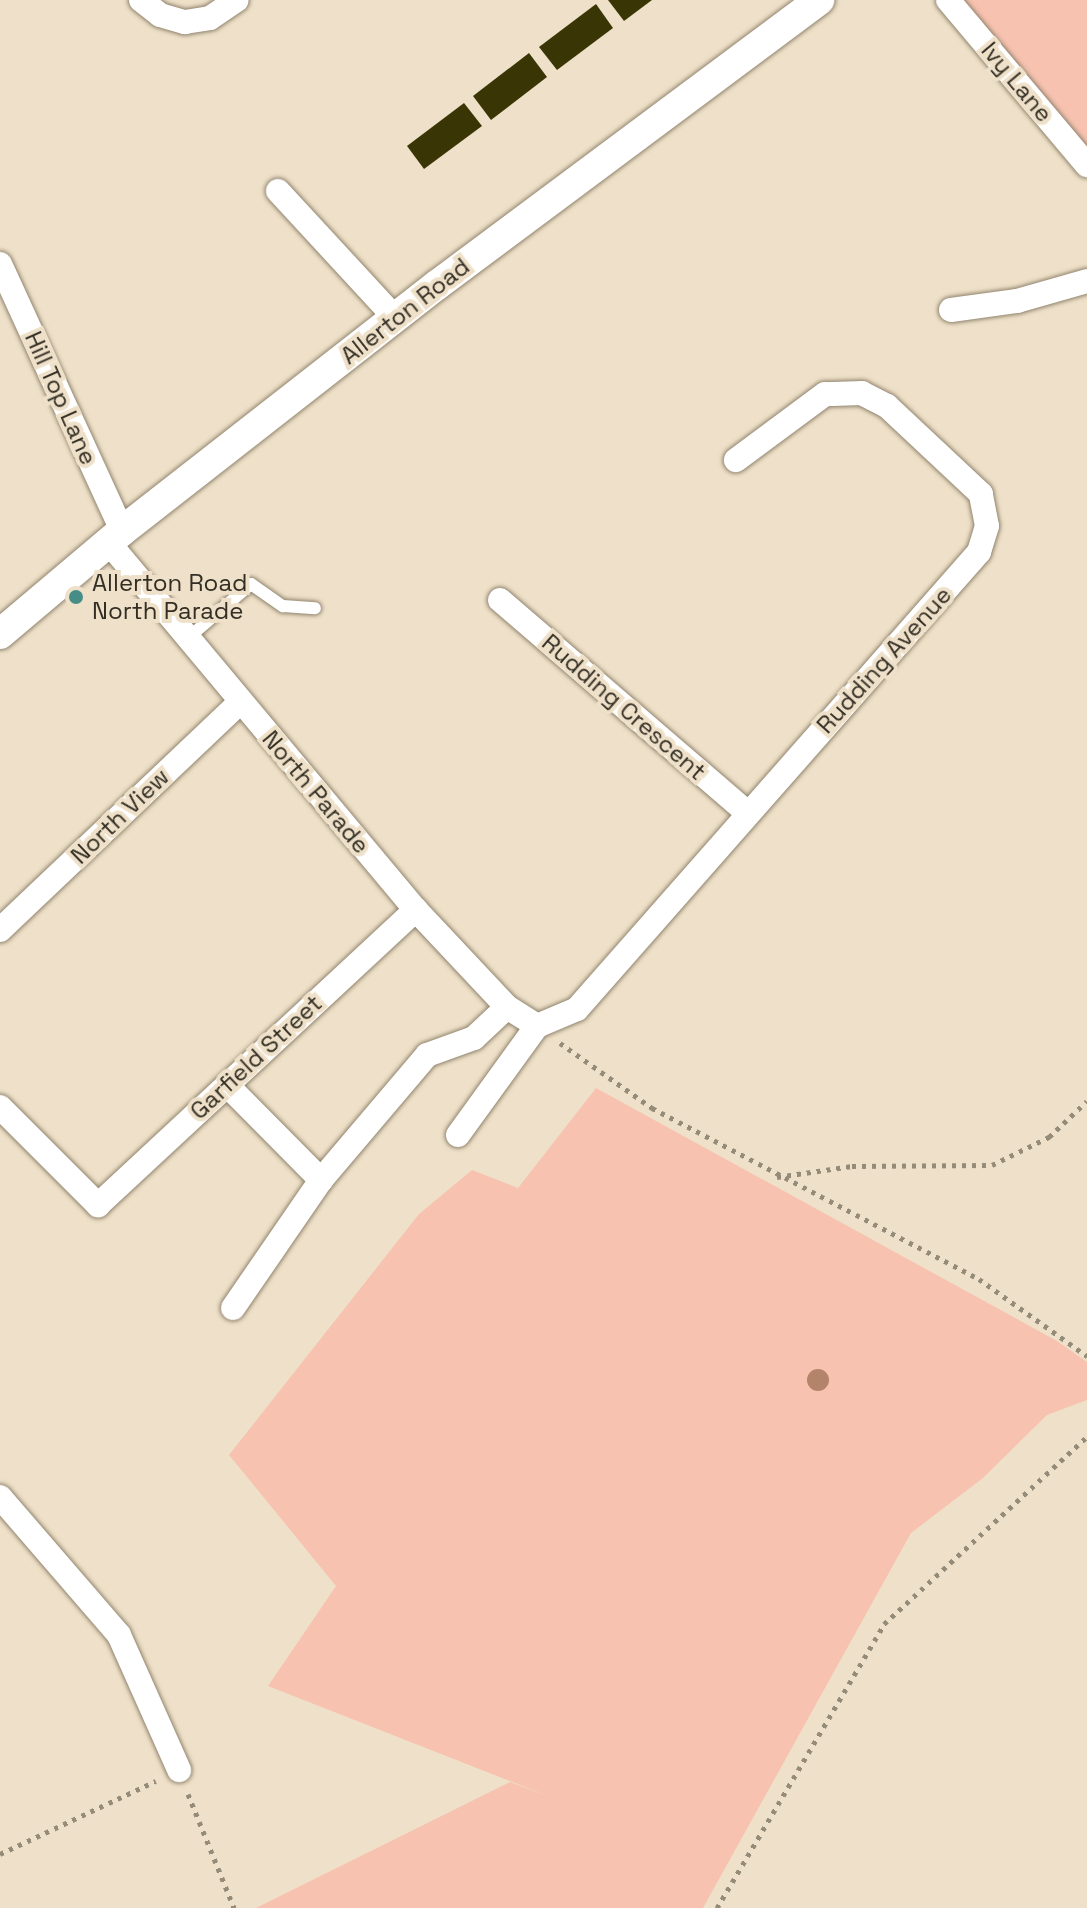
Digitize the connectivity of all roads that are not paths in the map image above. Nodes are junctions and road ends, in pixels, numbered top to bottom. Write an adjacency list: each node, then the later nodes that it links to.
1 (141, 0): 2 (street)
2 (237, 0)
3 (819, 0): 10 (street, Allerton Road)
4 (948, 0): 5 (street, Ivy Lane)
5 (1087, 165)
6 (278, 191): 10 (street)
7 (0, 264): 12 (street, Hill Top Lane)
8 (1087, 281): 9 (street)
9 (951, 310)
10 (395, 318): 12 (street, Allerton Road)
11 (736, 460): 18 (street, Rudding Avenue)
12 (115, 537): 15 (street, Allerton Road); 16 (street, North Parade)
13 (500, 600): 18 (street, Rudding Crescent)
14 (315, 608): 16 (lane)
15 (0, 634)
16 (188, 638): 17 (street, North Parade)
17 (240, 702): 19 (street, North Parade); 20 (street, North View)
18 (748, 813): 22 (street, Rudding Avenue)
19 (416, 910): 21 (street, North Parade); 23 (street, Garfield Street)
20 (0, 930)
21 (507, 1007): 22 (street, North Parade); 26 (street)
22 (537, 1026): 25 (street)
23 (227, 1085): 24 (street, Garfield Street); 26 (street)
24 (0, 1107)
25 (458, 1135)
26 (321, 1180): 27 (street)
27 (233, 1308)
28 (0, 1497): 29 (street)
29 (179, 1770)

